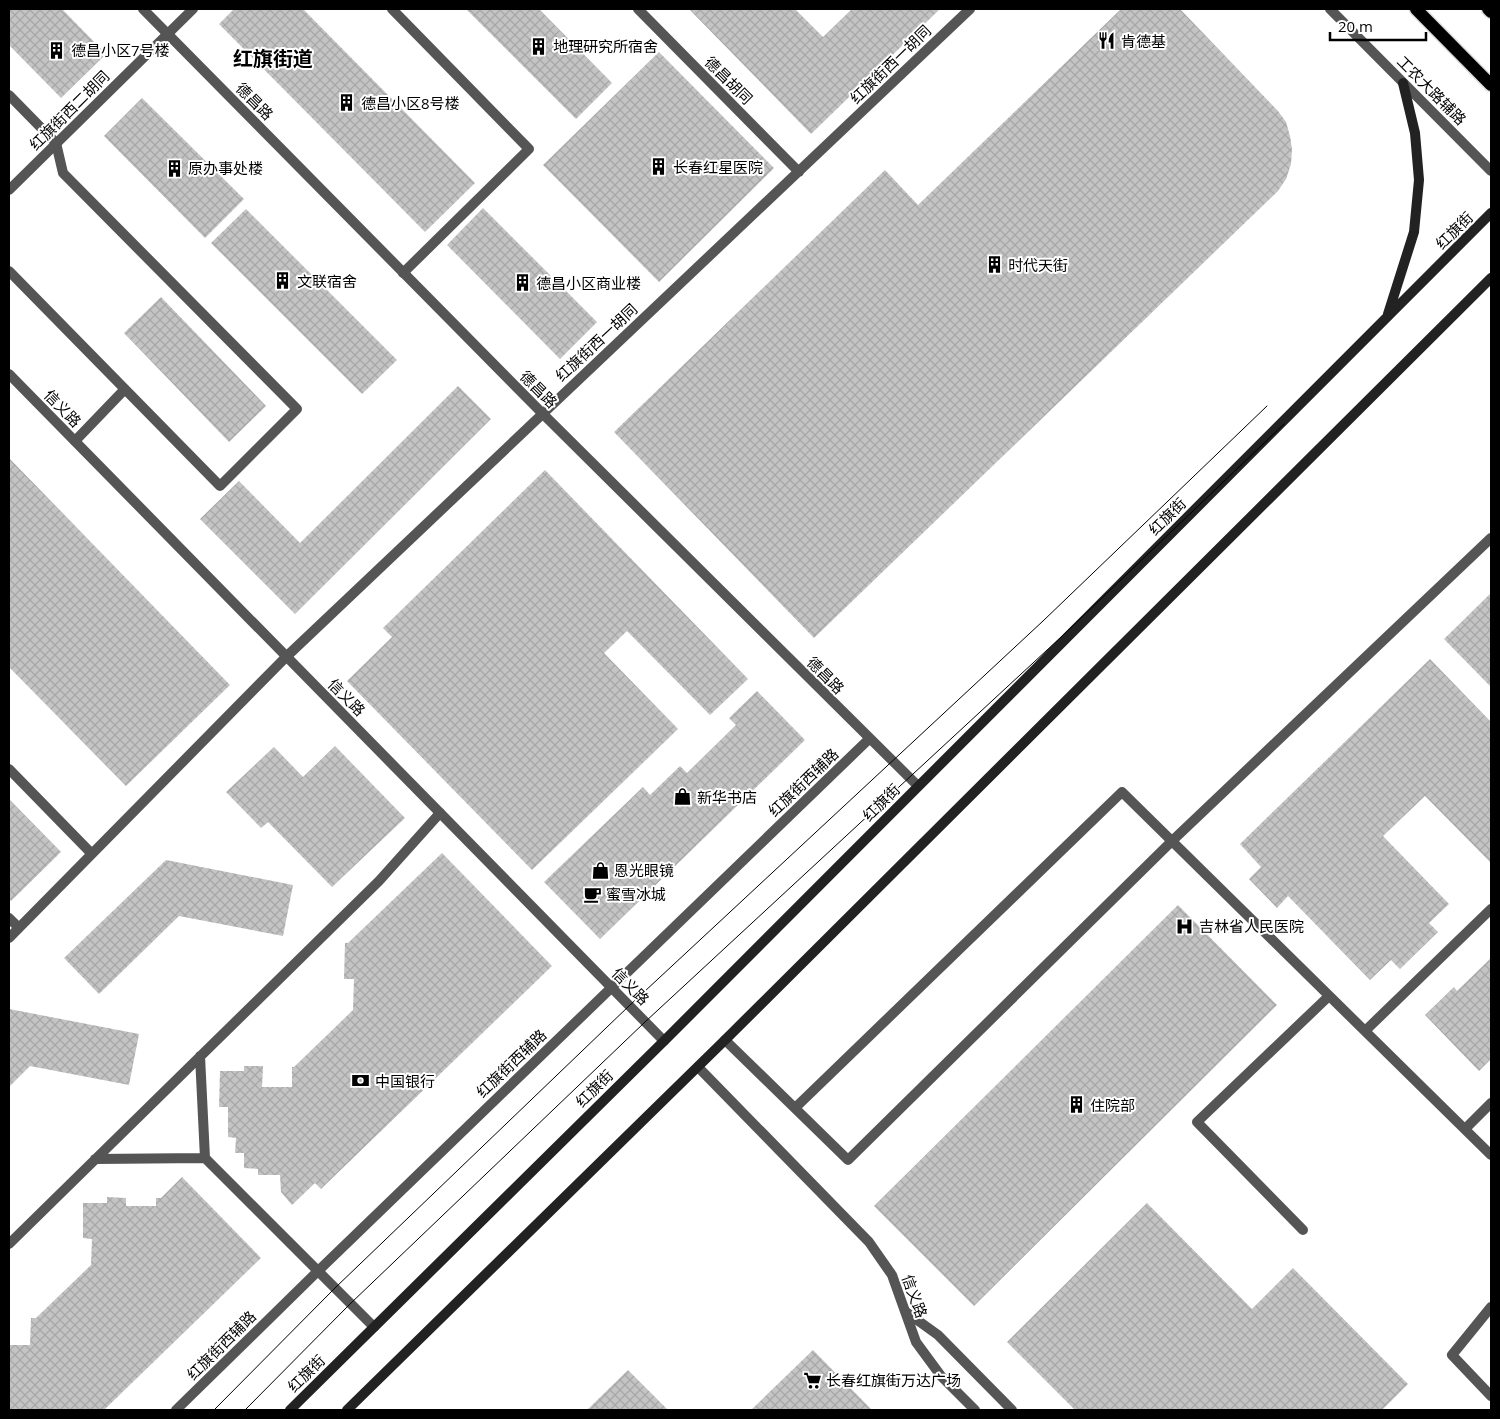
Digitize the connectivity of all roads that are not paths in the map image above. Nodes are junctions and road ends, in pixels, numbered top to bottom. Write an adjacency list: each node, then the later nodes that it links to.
1 (143, 9): 10 (street, 德昌路)
2 (193, 9): 10 (street, 红旗街西二胡同)
3 (392, 9): 20 (street)
4 (638, 9): 15 (street, 德昌胡同)
5 (970, 9): 15 (street, 红旗街西一胡同)
6 (1330, 9): 11 (street, 工农大路辅路)
7 (1416, 9): 12 (main road)
8 (1488, 9): 9 (main road)
9 (1491, 12)
10 (168, 34): 14 (street, 红旗街西二胡同); 20 (street, 德昌路)
11 (1403, 84): 16 (street, 工农大路辅路); 22 (main road)
12 (1491, 85)
13 (9, 95): 14 (street)
14 (56, 144): 17 (street, 红旗街西二胡同); 24 (street)
15 (799, 172): 25 (street, 红旗街西一胡同)
16 (1491, 172)
17 (9, 190)
18 (1491, 213): 22 (main road, 红旗街)
19 (9, 271): 24 (street)
20 (403, 273): 25 (street, 德昌路)
21 (1491, 278): 42 (main road)
22 (1387, 317): 31 (main road, 红旗街)
23 (9, 374): 26 (street, 信义路)
24 (125, 389): 26 (street)
25 (542, 413): 28 (street, 红旗街西一胡同); 29 (street, 德昌路)
26 (75, 441): 28 (street, 信义路)
27 (1491, 538): 33 (street)
28 (286, 657): 32 (street, 信义路); 34 (street, 红旗街西一胡同)
29 (869, 739): 31 (street, 德昌路); 39 (street, 红旗街西辅路)
30 (9, 769): 34 (street)
31 (918, 786): 43 (main road, 红旗街)
32 (440, 813): 39 (street, 信义路); 44 (street)
33 (1172, 841): 40 (street); 47 (street); 47 (street)
34 (91, 853): 37 (street, 红旗街西一胡同)
35 (1491, 909): 41 (street)
36 (9, 918): 37 (street)
37 (19, 928): 38 (street, 红旗街西一胡同)
38 (9, 938)
39 (611, 987): 43 (street, 信义路); 54 (street, 红旗街西辅路)
40 (1329, 996): 41 (street); 52 (street)
41 (1365, 1032): 48 (street)
42 (724, 1040): 45 (main road); 47 (street)
43 (664, 1041): 57 (main road, 红旗街)
44 (200, 1056): 50 (street); 51 (street)
45 (698, 1066): 56 (street, 信义路); 61 (main road)
46 (1491, 1104): 48 (street)
47 (795, 1108)
48 (1464, 1129): 49 (street)
49 (1491, 1155)
50 (205, 1158): 51 (street); 54 (street)
51 (95, 1159): 53 (street)
52 (1303, 1230)
53 (9, 1244)
54 (318, 1271): 57 (street); 59 (street, 红旗街西辅路)
55 (1491, 1307): 58 (street)
56 (906, 1312): 62 (street, 信义路); 63 (street)
57 (374, 1327): 60 (main road, 红旗街)
58 (1491, 1396)
59 (176, 1410)
60 (290, 1410)
61 (347, 1410)
62 (975, 1410)
63 (1012, 1410)

